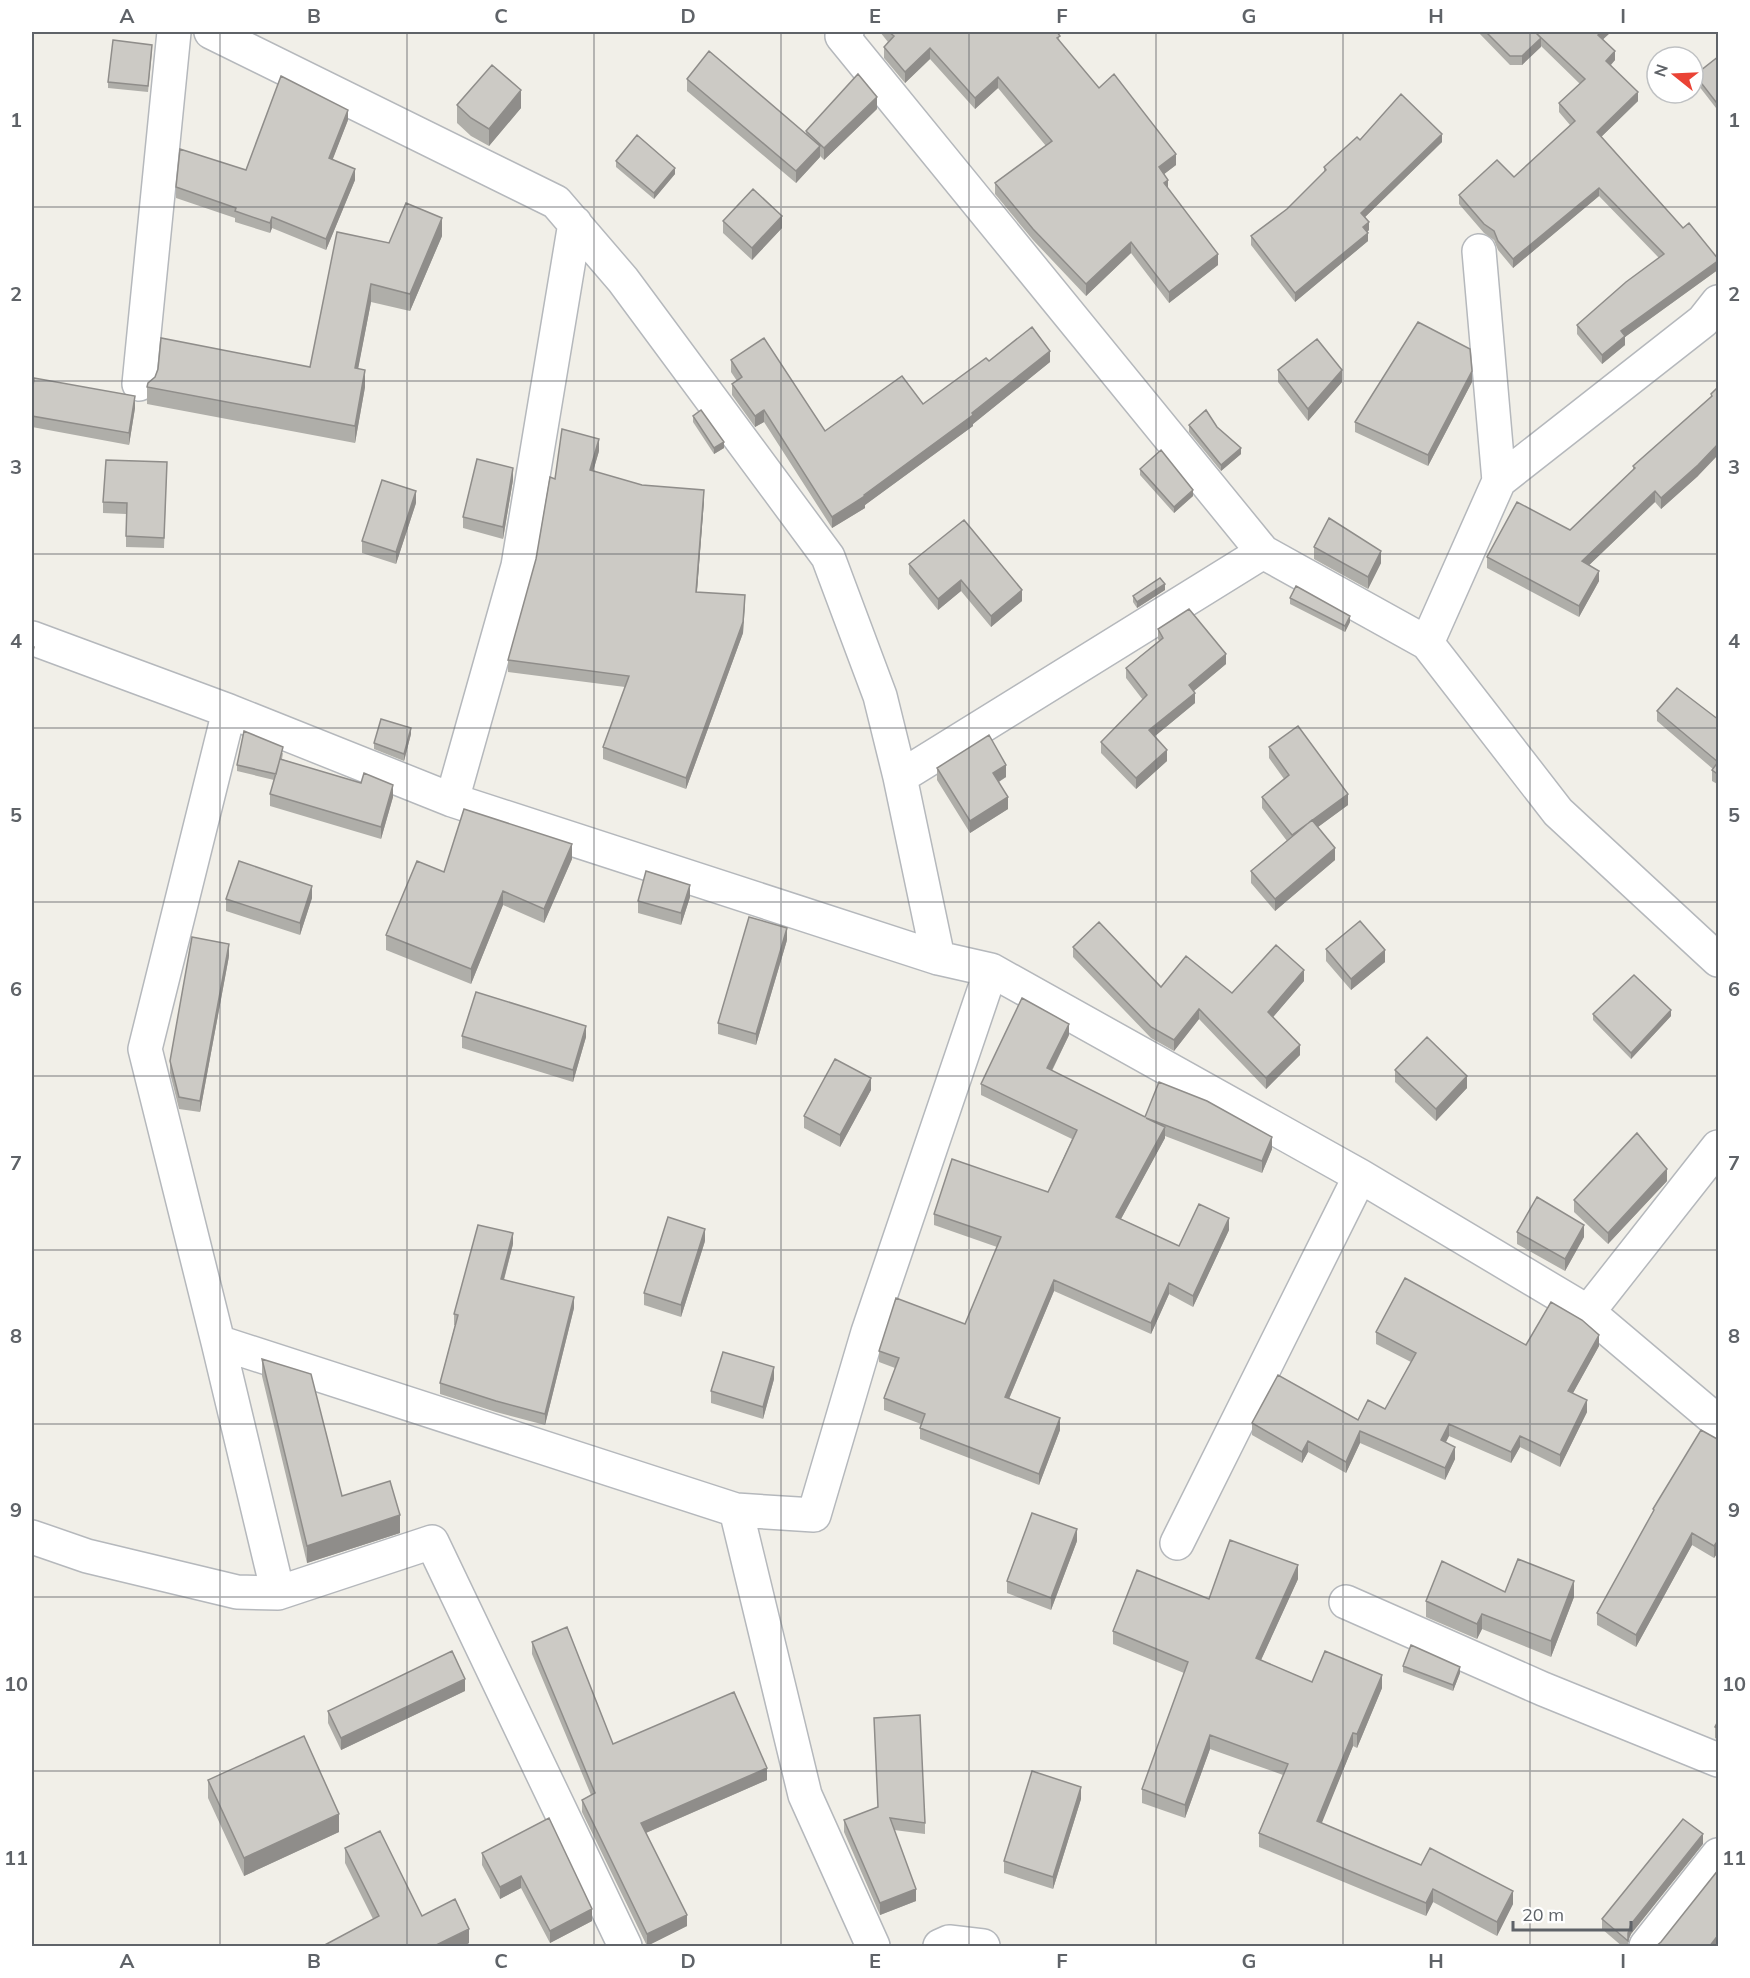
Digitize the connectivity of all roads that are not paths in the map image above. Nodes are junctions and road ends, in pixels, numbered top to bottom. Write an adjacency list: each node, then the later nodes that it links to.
1 (174, 32): 7 (street)
2 (211, 32): 4 (street)
3 (847, 32): 9 (street)
4 (575, 224): 13 (street); 14 (street)
5 (1479, 251): 8 (street)
6 (1719, 302): 8 (street)
7 (139, 384)
8 (1499, 481): 11 (street)
9 (1263, 552): 11 (street); 13 (street)
10 (32, 638): 12 (street)
11 (1427, 643): 16 (street)
12 (229, 711): 14 (street); 21 (street)
13 (900, 777): 15 (street)
14 (452, 800): 15 (street)
15 (938, 958): 17 (street)
16 (1719, 960)
17 (991, 970): 19 (street); 23 (street)
18 (1719, 1147): 20 (street)
19 (1360, 1176): 20 (street); 25 (street)
20 (1588, 1312): 22 (street)
21 (219, 1342): 23 (street); 26 (street)
22 (1719, 1422)
23 (736, 1510): 31 (street)
24 (32, 1537): 26 (street)
25 (1177, 1543)
26 (278, 1593): 30 (street)
27 (1346, 1602): 28 (street)
28 (1719, 1760)
29 (1719, 1855): 34 (street)
30 (625, 1947)
31 (873, 1947)
32 (940, 1947): 33 (street)
33 (983, 1947)
34 (1646, 1947)

